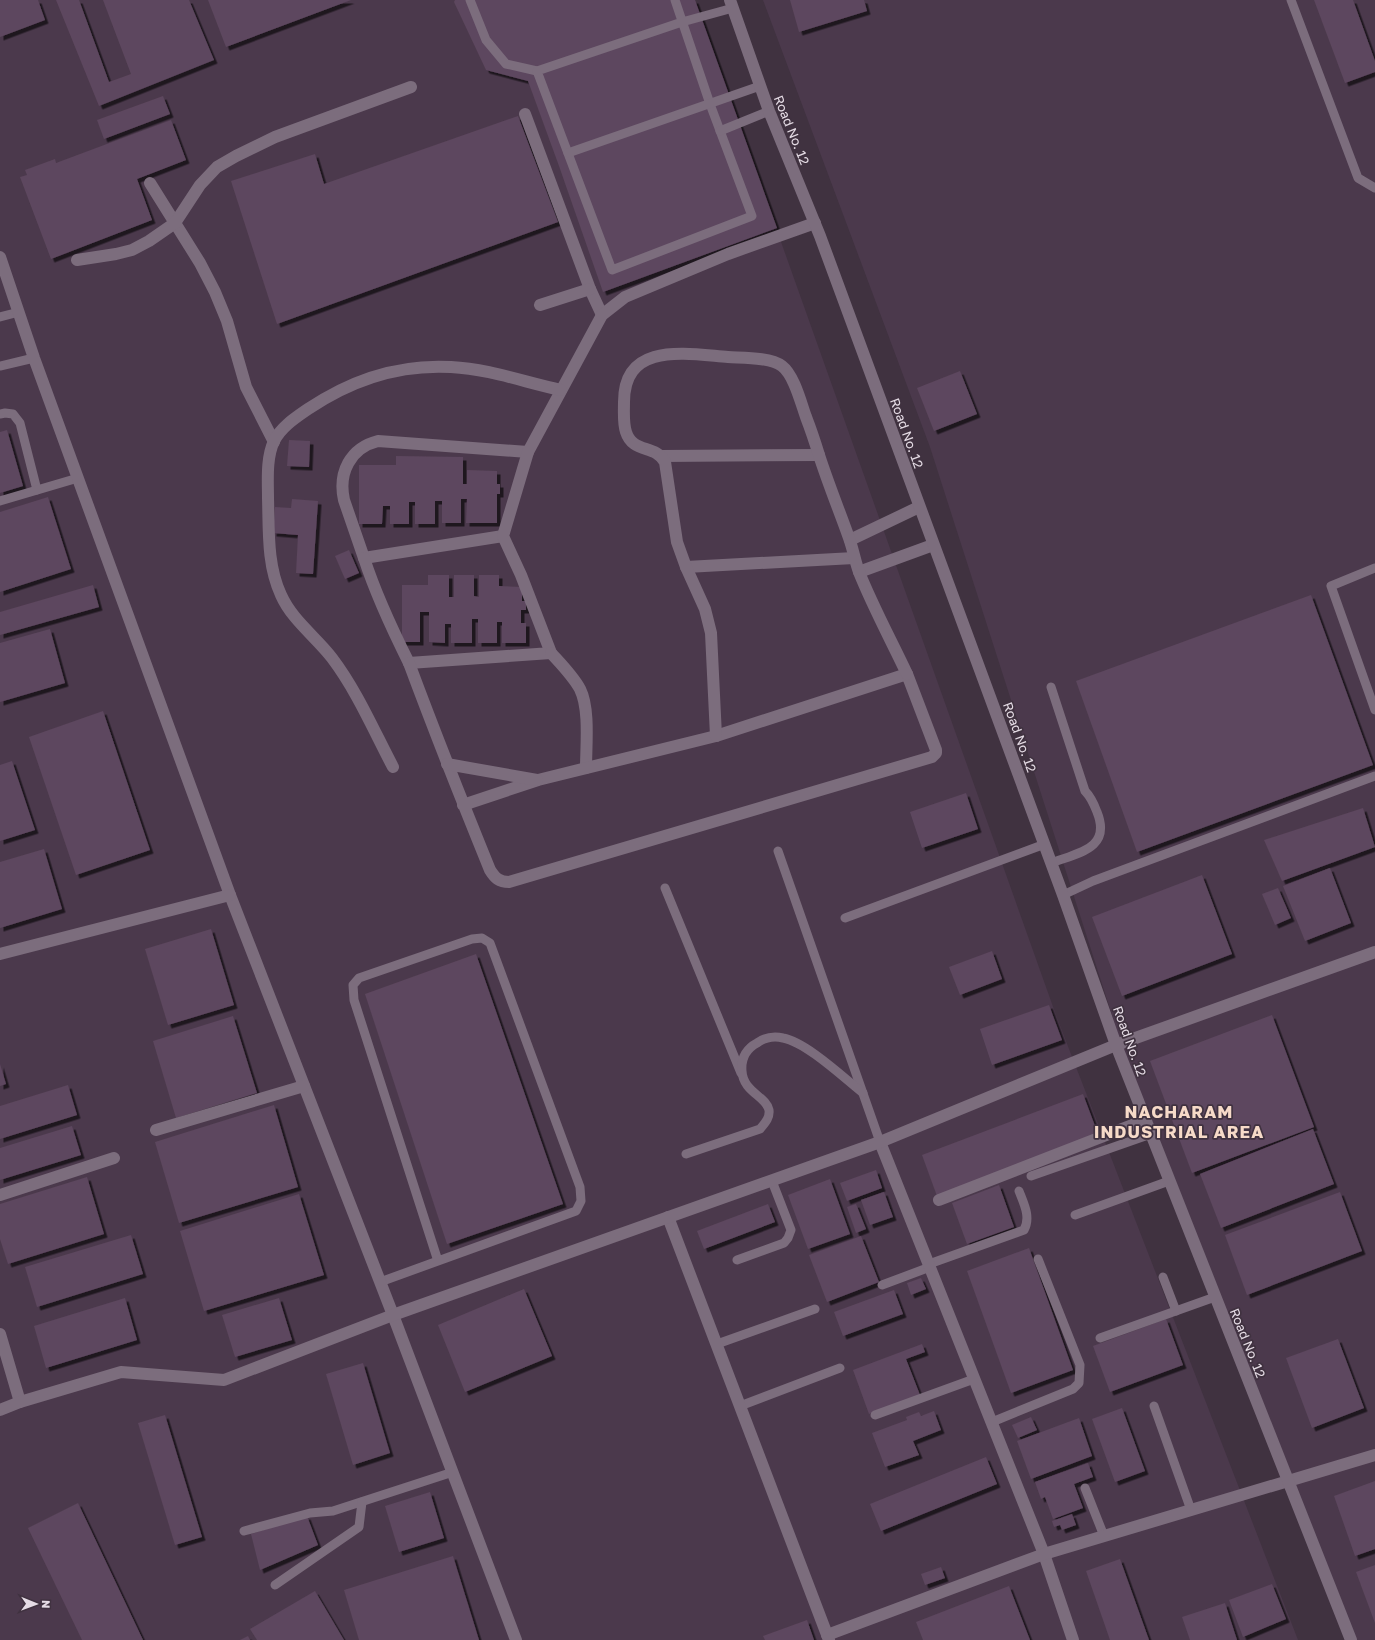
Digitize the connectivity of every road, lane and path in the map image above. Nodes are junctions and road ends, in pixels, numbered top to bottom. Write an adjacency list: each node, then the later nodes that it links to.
1 (470, 0): 6 (lane)
2 (675, 0): 5 (lane)
3 (1291, 0): 15 (lane)
4 (731, 4): 5 (lane); 7 (street, Road No. 12)
5 (682, 22): 6 (lane); 9 (lane)
6 (537, 71): 13 (lane)
7 (760, 86): 9 (lane); 10 (street, Road No. 12)
8 (411, 87): 16 (street)
9 (710, 104): 12 (lane); 13 (lane)
10 (769, 111): 12 (lane); 17 (street, Road No. 12)
11 (525, 114): 20 (street)
12 (720, 131): 13 (lane)
13 (568, 153)
14 (150, 183): 16 (street)
15 (1375, 188)
16 (175, 223): 19 (street); 29 (street)
17 (815, 223): 23 (street); 36 (street, Road No. 12)
18 (0, 257): 22 (street)
19 (76, 260)
20 (590, 289): 21 (street); 23 (street)
21 (540, 305)
22 (19, 312): 24 (lane); 25 (street)
23 (602, 315): 27 (street)
24 (0, 317)
25 (34, 358): 26 (lane); 33 (street)
26 (0, 366)
27 (561, 390): 29 (street); 30 (street)
28 (0, 414): 34 (lane)
29 (274, 442): 52 (street)
30 (528, 452): 37 (street); 40 (street)
31 (819, 455): 32 (street); 32 (street); 38 (street)
32 (661, 456): 42 (street)
33 (78, 478): 34 (lane); 61 (street)
34 (37, 490): 35 (lane)
35 (0, 501)
36 (919, 507): 38 (street); 39 (street, Road No. 12)
37 (503, 536): 40 (street); 45 (street)
38 (850, 540): 41 (street)
39 (934, 545): 44 (street); 57 (street, Road No. 12)
40 (364, 558): 46 (street)
41 (854, 558): 42 (street); 44 (street)
42 (686, 567): 50 (street)
43 (1375, 568): 49 (lane)
44 (859, 572): 47 (street)
45 (551, 653): 46 (street); 53 (street)
46 (410, 663): 51 (street)
47 (907, 674): 50 (street); 56 (street)
48 (1051, 687): 59 (lane)
49 (1375, 710)
50 (716, 736): 53 (street)
51 (447, 764): 55 (street); 56 (street)
52 (393, 767)
53 (586, 768): 55 (street)
54 (1375, 776): 62 (lane)
55 (538, 780): 56 (street)
56 (463, 805)
57 (1045, 844): 59 (street, Road No. 12); 63 (lane)
58 (778, 851): 69 (lane)
59 (1052, 863): 62 (street, Road No. 12)
60 (665, 888): 67 (lane)
61 (230, 895): 65 (street); 68 (street)
62 (1063, 895): 66 (street, Road No. 12)
63 (846, 918)
64 (1375, 952): 66 (street)
65 (0, 954)
66 (1116, 1045): 70 (street, Road No. 12); 73 (street)
67 (744, 1080): 69 (lane); 74 (lane)
68 (304, 1086): 71 (street); 89 (street)
69 (863, 1093): 73 (lane)
70 (1146, 1120): 72 (street, Road No. 12); 81 (street)
71 (156, 1130)
72 (1151, 1134): 76 (lane); 78 (street, Road No. 12)
73 (880, 1142): 77 (street); 87 (street)
74 (686, 1154)
75 (114, 1158): 80 (street)
76 (1031, 1176)
77 (772, 1181): 83 (street); 85 (lane)
78 (1169, 1181): 82 (lane); 91 (street, Road No. 12)
79 (1019, 1191): 87 (lane)
80 (0, 1195)
81 (939, 1200)
82 (1074, 1215)
83 (668, 1217): 94 (street); 97 (street)
84 (1038, 1259): 105 (lane)
85 (736, 1260)
86 (438, 1261): 86 (lane); 89 (lane)
87 (929, 1266): 90 (lane); 99 (street)
88 (1163, 1277): 93 (lane)
89 (380, 1282): 94 (street)
90 (882, 1285)
91 (1215, 1297): 93 (lane); 108 (street, Road No. 12)
92 (815, 1309): 97 (lane)
93 (1176, 1311): 96 (lane)
94 (393, 1315): 100 (street); 107 (street)
95 (0, 1334): 100 (street)
96 (1100, 1338)
97 (717, 1344): 101 (street)
98 (840, 1368): 101 (lane)
99 (974, 1379): 104 (lane); 105 (street)
100 (20, 1402): 103 (street)
101 (740, 1406): 116 (street)
102 (1154, 1406): 111 (lane)
103 (0, 1410)
104 (875, 1415)
105 (992, 1422): 114 (street)
106 (1375, 1455): 108 (street)
107 (453, 1472): 110 (lane); 117 (street)
108 (1288, 1482): 111 (street); 119 (street, Road No. 12)
109 (1084, 1488): 113 (lane)
110 (362, 1502): 112 (lane); 115 (lane)
111 (1191, 1510): 113 (street)
112 (244, 1531)
113 (1104, 1536): 114 (street)
114 (1044, 1554): 116 (street); 118 (street)
115 (275, 1585)
116 (828, 1638)
117 (516, 1640)
118 (1073, 1640)
119 (1351, 1640)

